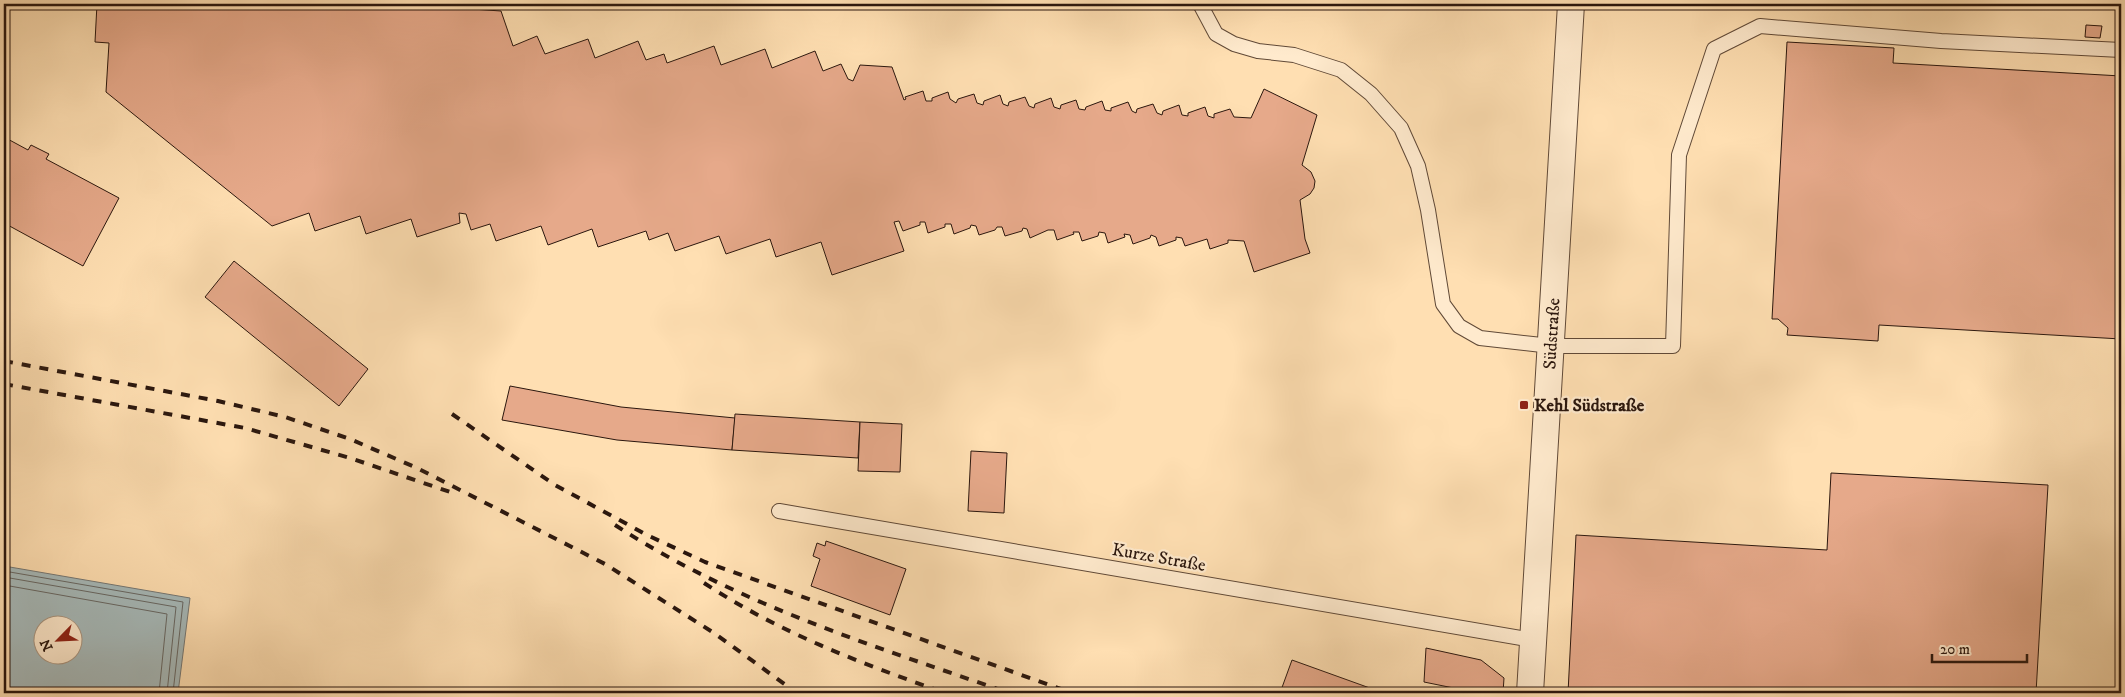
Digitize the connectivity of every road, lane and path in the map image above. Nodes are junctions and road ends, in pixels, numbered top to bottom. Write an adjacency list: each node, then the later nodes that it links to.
1 (1200, 4): 4 (lane)
2 (1571, 4): 4 (street, Südstraße)
3 (2121, 50): 4 (lane)
4 (1551, 346): 6 (street, Südstraße)
5 (779, 511): 6 (lane, Kurze Straße)
6 (1533, 640): 7 (street, Südstraße)
7 (1530, 693)

